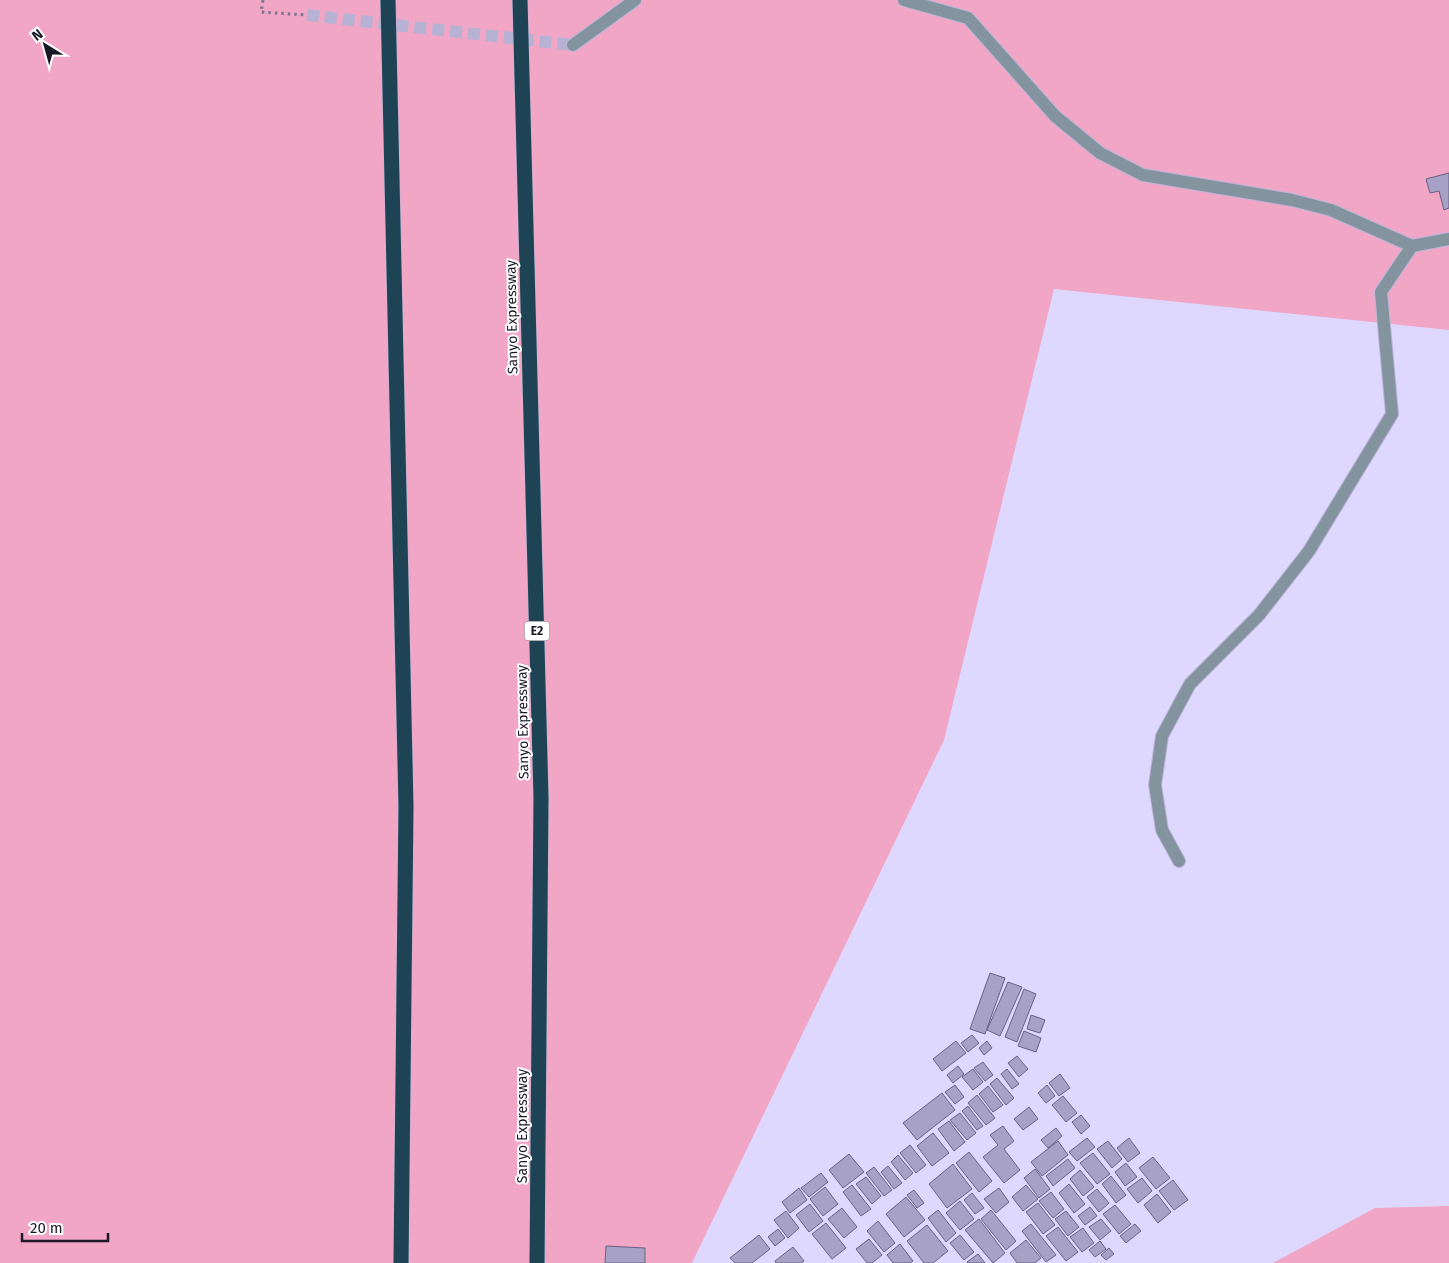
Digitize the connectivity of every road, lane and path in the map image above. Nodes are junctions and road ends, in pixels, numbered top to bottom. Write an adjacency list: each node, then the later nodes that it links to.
1 (263, 0): 6 (path)
2 (388, 0): 11 (highway)
3 (520, 0): 12 (highway, Sanyo Expressway / E2)
4 (635, 0): 7 (street)
5 (904, 0): 9 (street)
6 (307, 15)
7 (573, 45)
8 (1449, 239): 9 (street)
9 (1412, 246): 10 (street)
10 (1179, 861)
11 (401, 1263)
12 (537, 1263)

